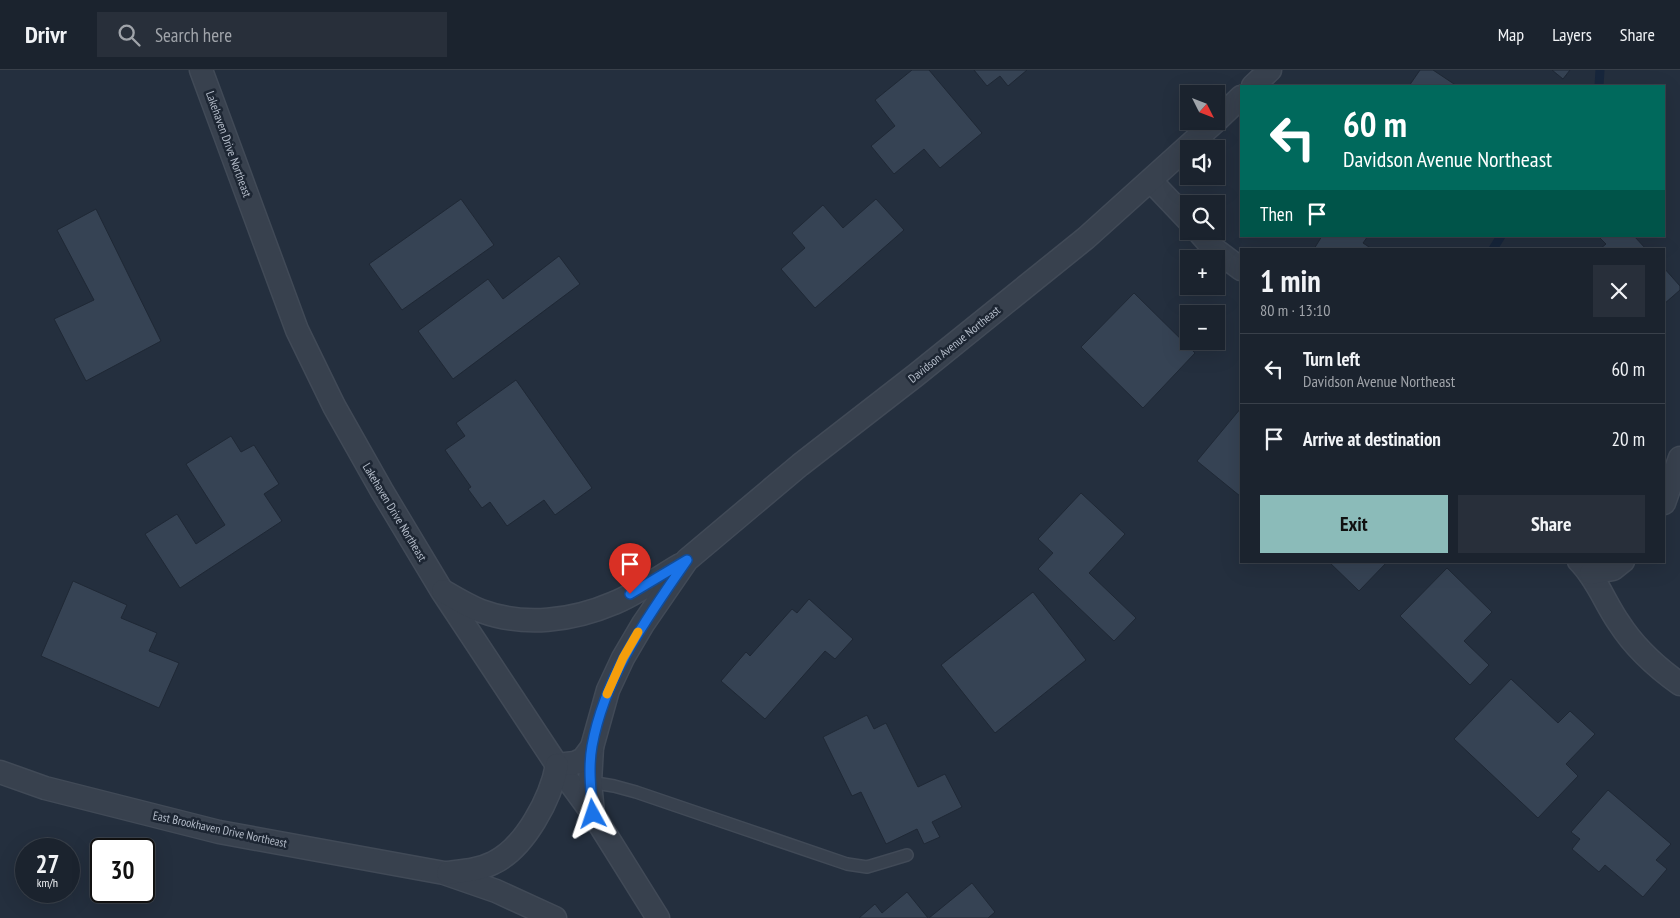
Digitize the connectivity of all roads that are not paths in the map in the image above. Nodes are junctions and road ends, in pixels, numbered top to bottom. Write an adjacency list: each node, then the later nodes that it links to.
1 (201, 70): 16 (street, Lakehaven Drive Northeast)
2 (1270, 70): 3 (street)
3 (1254, 85)
4 (1240, 98): 5 (street, Davidson Avenue Northeast)
5 (1225, 112)
6 (1206, 130): 7 (street, Davidson Avenue Northeast)
7 (1150, 181): 8 (street); 13 (street, Davidson Avenue Northeast)
8 (1180, 213)
9 (1206, 240): 10 (street)
10 (1240, 269)
11 (1680, 458): 12 (street)
12 (1665, 500)
13 (687, 560): 16 (street, Davidson Avenue Northeast); 18 (street, Davidson Avenue Northeast)
14 (1621, 563): 15 (street)
15 (1585, 567): 17 (street)
16 (442, 591): 19 (street, Lakehaven Drive Northeast)
17 (1680, 684)
18 (592, 747): 19 (street); 21 (street, Davidson Avenue Northeast)
19 (557, 765): 22 (street, Lakehaven Drive Northeast); 24 (street, East Brookhaven Drive Northeast)
20 (0, 772): 24 (street, East Brookhaven Drive Northeast)
21 (590, 782): 22 (street, Davidson Avenue Northeast); 23 (lane)
22 (593, 814): 26 (street, Lakehaven Drive Northeast)
23 (907, 855)
24 (444, 873): 25 (street, East Brookhaven Drive Northeast)
25 (555, 918)
26 (658, 918)

